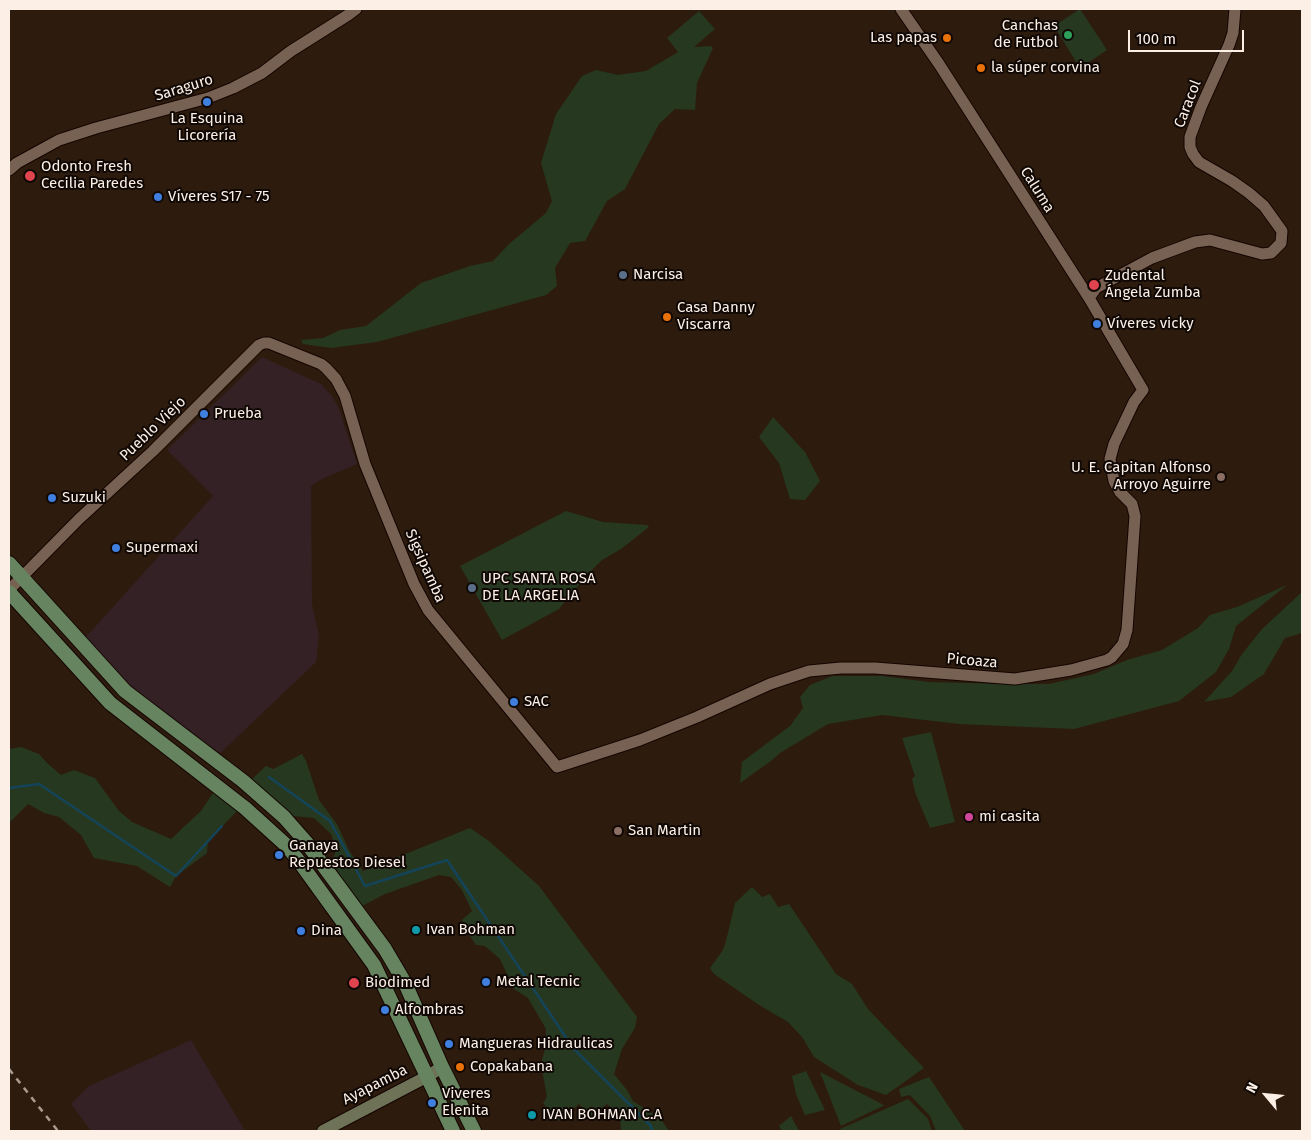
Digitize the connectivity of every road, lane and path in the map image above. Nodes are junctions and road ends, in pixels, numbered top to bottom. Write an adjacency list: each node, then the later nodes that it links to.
1 (356, 9): 4 (street, Saraguro)
2 (901, 9): 5 (street, Caluma)
3 (1235, 9): 5 (street, Caracol)
4 (9, 170)
5 (1089, 298): 7 (street, Caluma)
6 (332, 373): 9 (street, Pueblo Viejo); 11 (street, Sigsipamba)
7 (1142, 390): 11 (street, Picoaza)
8 (9, 563): 9 (main road)
9 (22, 577): 10 (street, Pueblo Viejo); 12 (main road)
10 (9, 591): 13 (main road)
11 (557, 766)
12 (442, 1067): 13 (main road, Ayapamba); 16 (main road)
13 (428, 1076): 14 (main road, Ayapamba); 15 (main road)
14 (323, 1131)
15 (453, 1131)
16 (474, 1131)

